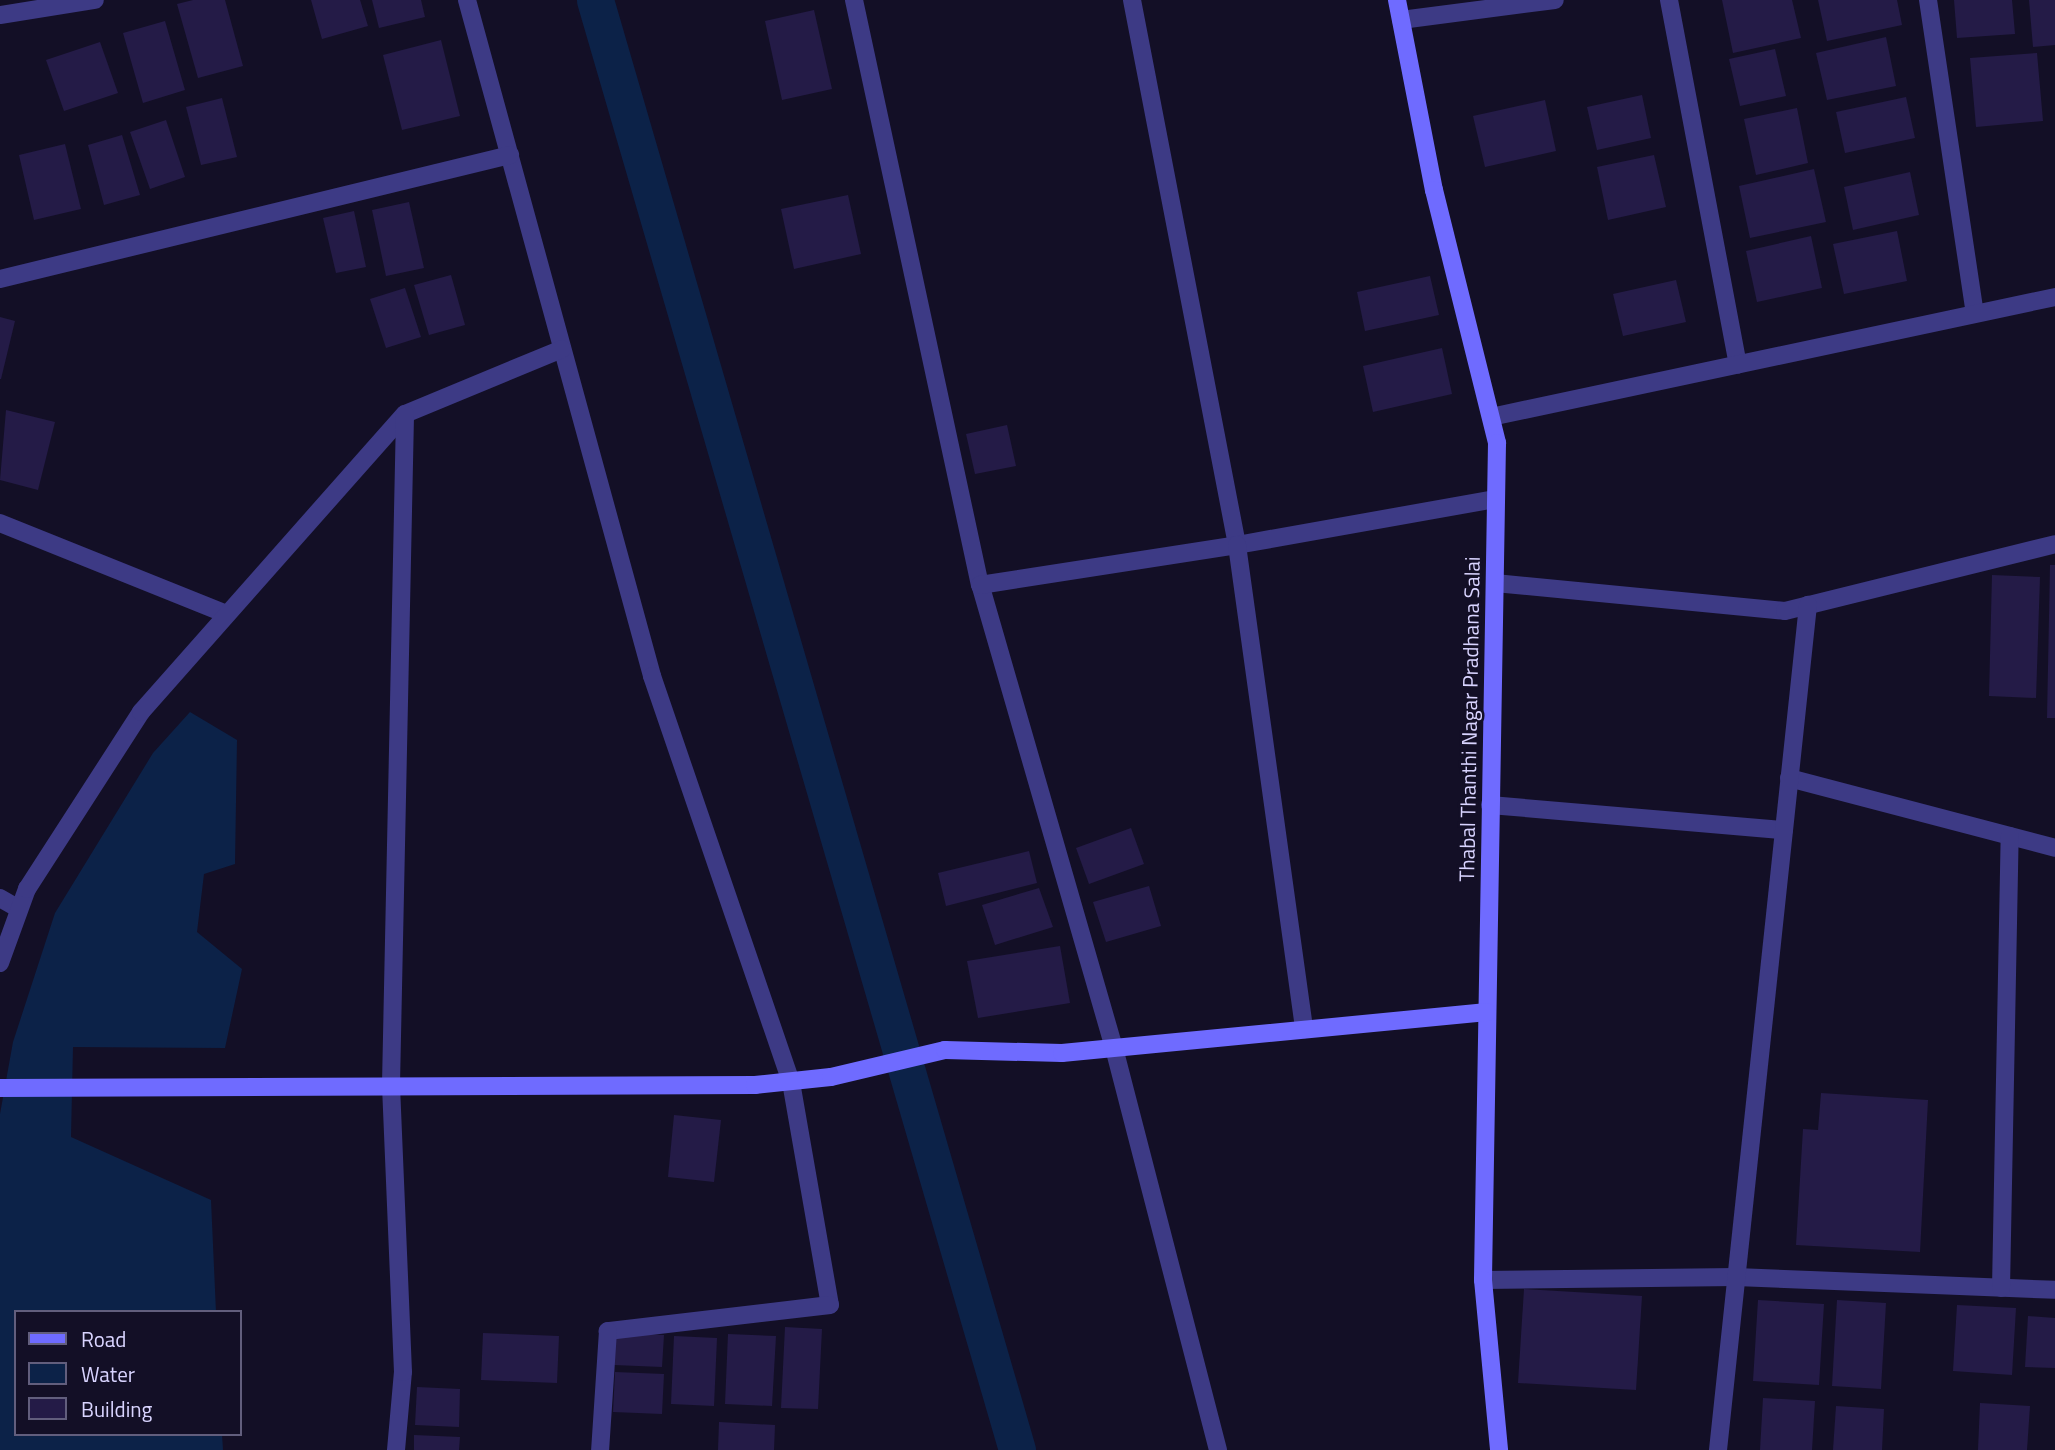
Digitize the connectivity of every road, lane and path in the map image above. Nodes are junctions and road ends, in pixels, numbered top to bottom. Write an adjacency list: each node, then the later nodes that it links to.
1 (95, 0): 9 (street)
2 (467, 0): 11 (street)
3 (854, 0): 24 (street)
4 (1132, 0): 22 (street)
5 (1397, 0): 10 (street, Thabal Thanthi Nagar Pradhana Salai)
6 (1555, 0): 10 (street)
7 (1669, 0): 16 (street)
8 (1928, 0): 14 (street)
9 (0, 15)
10 (1401, 19): 18 (street, Thabal Thanthi Nagar Pradhana Salai)
11 (510, 155): 12 (street); 15 (street)
12 (0, 279)
13 (2055, 297): 14 (street)
14 (1975, 314): 16 (street)
15 (562, 349): 17 (street); 38 (street)
16 (1738, 365): 18 (street)
17 (405, 415): 26 (street); 39 (street)
18 (1491, 417): 19 (street, Thabal Thanthi Nagar Pradhana Salai)
19 (1496, 499): 22 (street); 23 (street, Thabal Thanthi Nagar Pradhana Salai)
20 (0, 523): 26 (street)
21 (2055, 544): 25 (street)
22 (1237, 545): 24 (street); 36 (street)
23 (1495, 583): 25 (street); 28 (street, Thabal Thanthi Nagar Pradhana Salai)
24 (980, 585): 37 (street)
25 (1808, 605): 27 (street)
26 (224, 613): 33 (street)
27 (1790, 778): 29 (street); 30 (street)
28 (1490, 805): 29 (street); 35 (street, Thabal Thanthi Nagar Pradhana Salai)
29 (1784, 830): 41 (street)
30 (2010, 836): 31 (street); 43 (street)
31 (2055, 848)
32 (0, 898): 33 (street)
33 (19, 909): 34 (street)
34 (0, 963)
35 (1487, 1012): 36 (street); 42 (street, Thabal Thanthi Nagar Pradhana Salai)
36 (1304, 1029): 37 (street)
37 (1114, 1048): 38 (street); 47 (street)
38 (791, 1082): 39 (street); 46 (street)
39 (391, 1084): 40 (street); 45 (street)
40 (3, 1088)
41 (1736, 1278): 42 (street); 43 (street); 49 (street)
42 (1483, 1280): 48 (street, Thabal Thanthi Nagar Pradhana Salai)
43 (2001, 1287): 44 (street)
44 (2055, 1290)
45 (396, 1450)
46 (600, 1450)
47 (1218, 1450)
48 (1499, 1450)
49 (1718, 1450)

